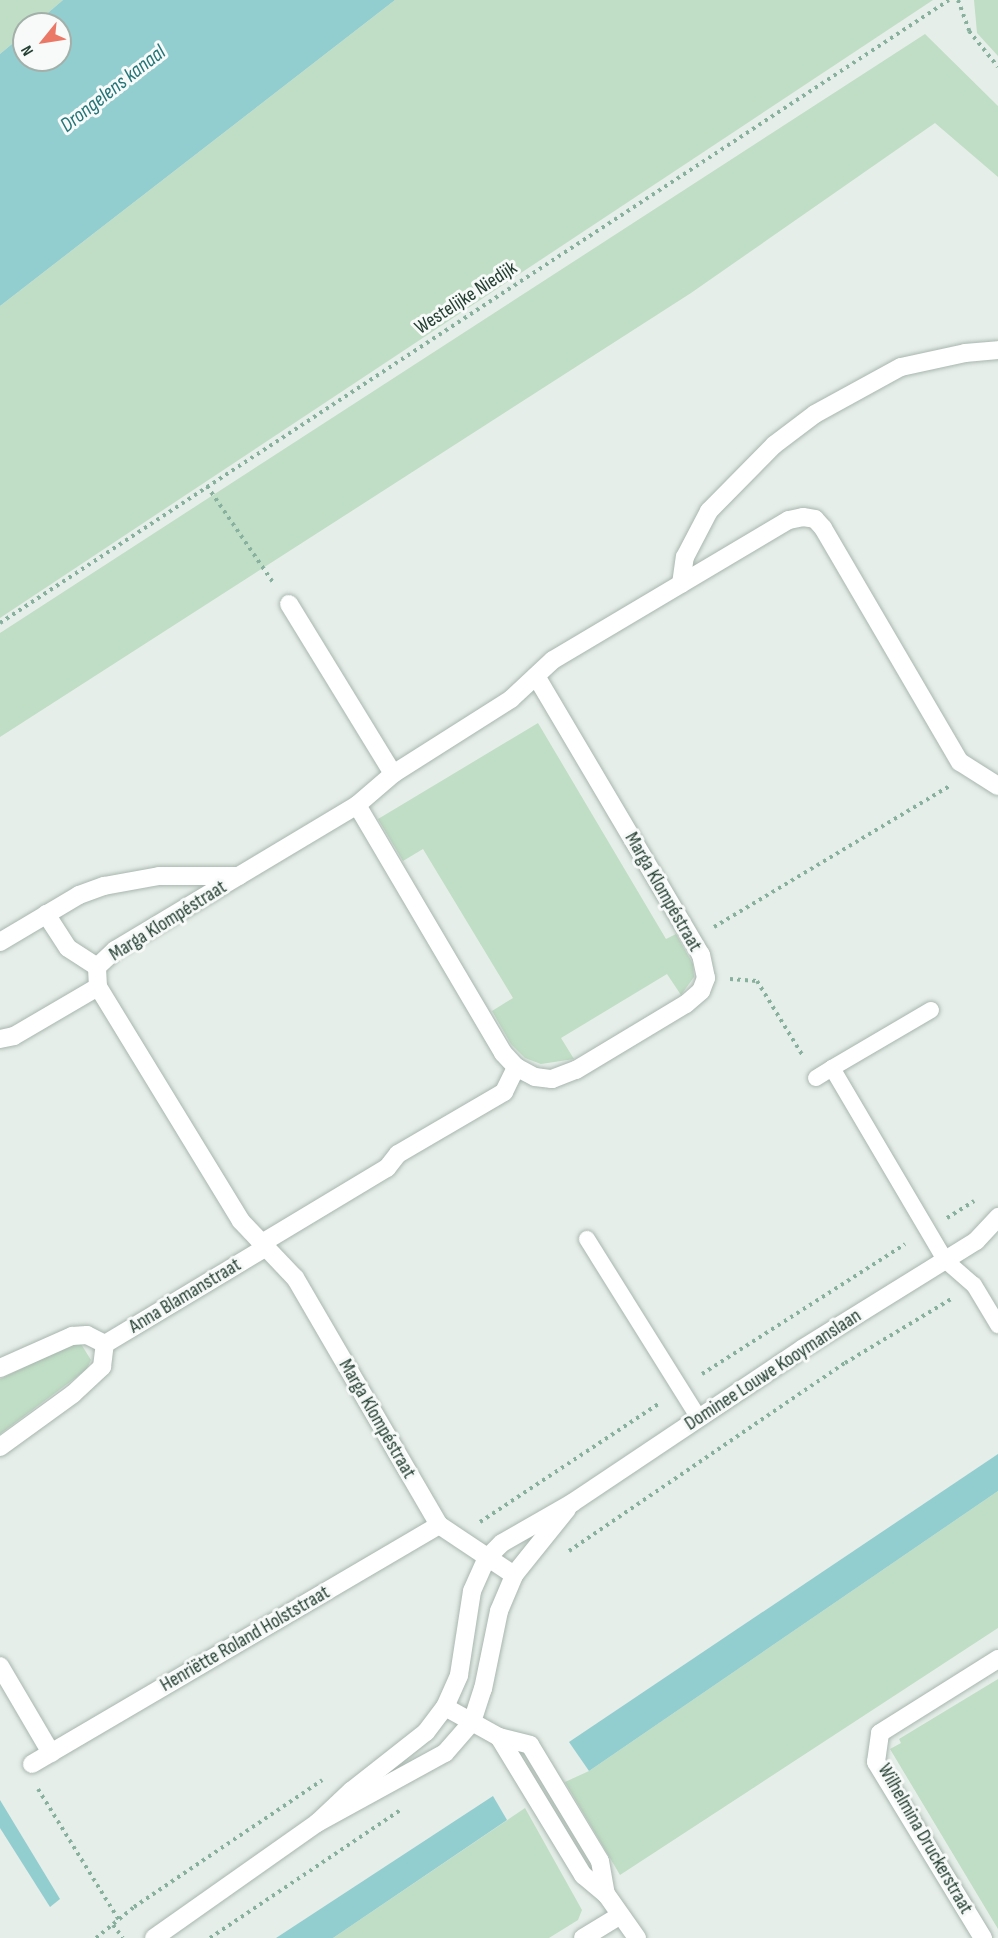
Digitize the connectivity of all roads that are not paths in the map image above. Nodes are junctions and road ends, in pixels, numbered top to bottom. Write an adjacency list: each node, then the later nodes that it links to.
1 (998, 350): 2 (street)
2 (681, 584): 4 (street, Marga Klompéstraat); 6 (street, Marga Klompéstraat)
3 (284, 596): 5 (street)
4 (536, 676): 5 (street, Marga Klompéstraat); 15 (street, Marga Klompéstraat)
5 (393, 774): 7 (street, Marga Klompéstraat)
6 (989, 777)
7 (357, 805): 8 (street, Marga Klompéstraat); 15 (street, Marga Klompéstraat)
8 (241, 876): 9 (street, Marga Klompéstraat); 11 (street, Marga Klompéstraat)
9 (46, 914): 10 (street, Marga Klompéstraat); 11 (street, Marga Klompéstraat)
10 (0, 942)
11 (97, 967): 12 (street, Marga Klompéstraat)
12 (98, 987): 14 (street, Marga Klompéstraat); 22 (street, Marga Klompéstraat)
13 (931, 1010): 16 (lane)
14 (0, 1039)
15 (516, 1067): 22 (street)
16 (832, 1068): 17 (lane); 23 (lane)
17 (816, 1077)
18 (998, 1217): 21 (street, Dominee Louwe Kooymanslaan)
19 (998, 1235): 21 (street, Dominee Louwe Kooymanslaan)
20 (587, 1239): 27 (lane)
21 (976, 1240): 23 (street, Dominee Louwe Kooymanslaan)
22 (264, 1246): 25 (street, Anna Blamanstraat); 30 (street, Marga Klompéstraat)
23 (945, 1260): 24 (lane); 27 (street, Dominee Louwe Kooymanslaan)
24 (998, 1325)
25 (105, 1344): 26 (street); 28 (street)
26 (0, 1368)
27 (699, 1418): 29 (street, Dominee Louwe Kooymanslaan)
28 (0, 1447)
29 (572, 1503): 31 (street, Dominee Louwe Kooymanslaan); 32 (street, Dominee Louwe Kooymanslaan)
30 (440, 1525): 31 (street, Marga Klompéstraat); 37 (street, Henriëtte Roland Holststraat)
31 (488, 1558): 32 (street, Marga Klompéstraat); 35 (street, Dominee Louwe Kooymanslaan)
32 (514, 1575): 36 (street, Dominee Louwe Kooymanslaan)
33 (998, 1659): 44 (street, Wilhelmina Druckerstraat)
34 (0, 1666): 37 (street)
35 (445, 1707): 36 (street); 39 (street, Dominee Louwe Kooymanslaan)
36 (472, 1722): 39 (street, Dominee Louwe Kooymanslaan); 40 (street)
37 (51, 1753): 38 (street, Henriëtte Roland Holststraat)
38 (33, 1773)
39 (317, 1823): 41 (street, Dominee Louwe Kooymanslaan)
40 (620, 1916): 42 (street); 43 (street)
41 (154, 1938)
42 (583, 1938)
43 (637, 1938)
44 (982, 1938)

